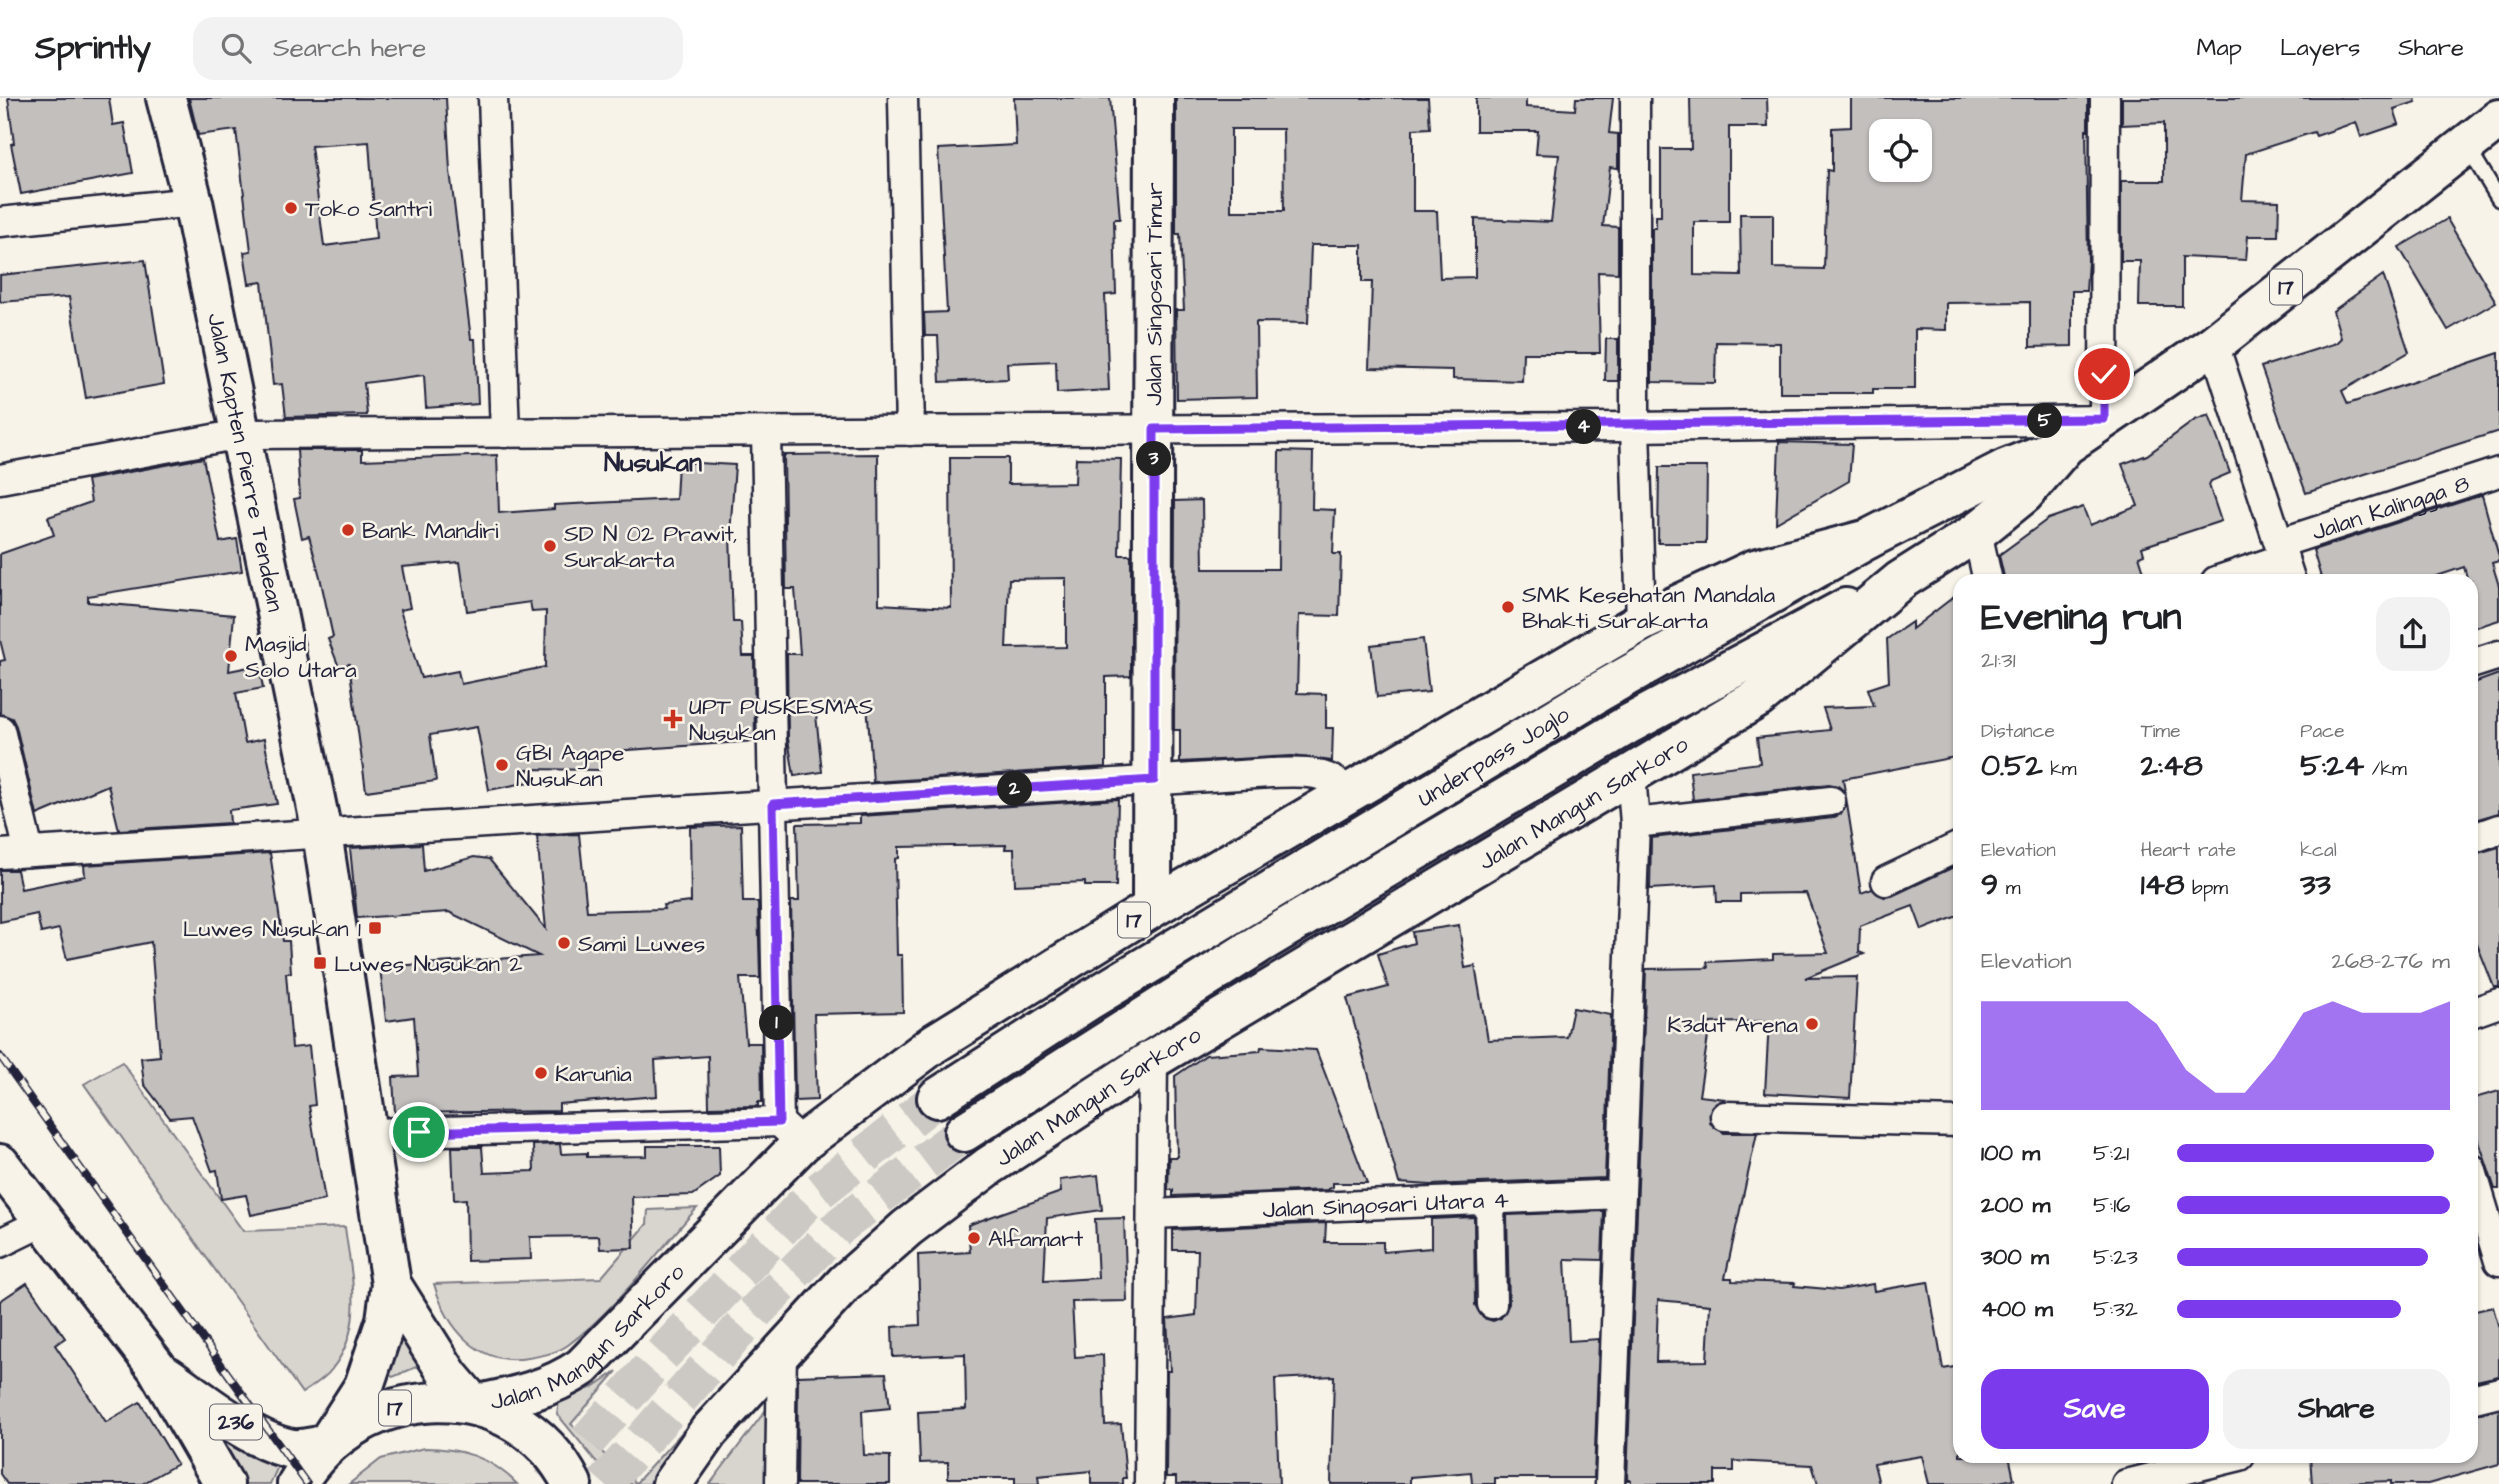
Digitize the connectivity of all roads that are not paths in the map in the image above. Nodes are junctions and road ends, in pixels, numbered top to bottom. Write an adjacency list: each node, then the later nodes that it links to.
1 (166, 98): 10 (main road, Jalan Kapten Pierre Tendean)
2 (493, 98): 18 (street)
3 (903, 98): 16 (street)
4 (1154, 98): 15 (main road, Jalan Singosari Timur)
5 (1636, 98): 14 (street)
6 (2105, 98): 13 (street)
7 (2499, 119): 8 (main road, Jalan Mangun Sarkoro / 17)
8 (2466, 145): 9 (lane); 12 (main road, Jalan Mangun Sarkoro / 17)
9 (2499, 199)
10 (192, 202): 11 (street); 19 (main road, Jalan Kapten Pierre Tendean)
11 (0, 222)
12 (2214, 344): 13 (main road, Jalan Mangun Sarkoro / 17); 25 (street)
13 (2104, 419): 14 (street); 20 (main road, Jalan Mangun Sarkoro / 17)
14 (1635, 427): 15 (street); 29 (street)
15 (1154, 429): 16 (street); 34 (main road, Jalan Singosari Timur)
16 (909, 431): 17 (street)
17 (766, 432): 18 (street); 37 (street)
18 (505, 433): 19 (street)
19 (240, 435): 22 (street); 40 (main road, Jalan Kapten Pierre Tendean)
20 (2066, 445): 23 (main road, Jalan Mangun Sarkoro / 17); 24 (main road, Underpass Joglo)
21 (2499, 472): 25 (street, Jalan Kalingga 8)
22 (0, 479)
23 (1977, 532): 26 (street); 28 (main road, Jalan Mangun Sarkoro / 17)
24 (1868, 539): 29 (main road, Jalan Mangun Sarkoro / 17); 50 (main road, Underpass Joglo)
25 (2285, 561): 27 (street, Jalan Kalingga 8)
26 (1986, 574)
27 (2240, 574)
28 (1900, 580): 33 (main road, Jalan Mangun Sarkoro / 17); 53 (main road, Underpass Joglo)
29 (1641, 622): 35 (main road, Jalan Mangun Sarkoro / 17)
30 (2499, 654): 31 (street)
31 (2478, 662)
32 (0, 730): 43 (street)
33 (1631, 775): 38 (street); 49 (main road, Jalan Mangun Sarkoro / 17)
34 (1154, 780): 35 (street); 37 (street); 46 (main road, Jalan Singosari Timur)
35 (1349, 793): 46 (main road, Jalan Mangun Sarkoro / 17)
36 (1831, 801): 38 (street)
37 (773, 804): 40 (street); 55 (street)
38 (1635, 823): 58 (street)
39 (2499, 829): 41 (street)
40 (322, 833): 43 (street); 54 (main road, Jalan Kapten Pierre Tendean)
41 (2478, 836)
42 (1953, 849): 45 (street)
43 (29, 852): 44 (street)
44 (0, 854)
45 (1886, 881)
46 (1152, 908): 55 (main road, Jalan Mangun Sarkoro / 17)
47 (2499, 1003): 48 (street)
48 (2478, 1010)
49 (1153, 1059): 60 (street); 66 (main road, Jalan Mangun Sarkoro / 17)
50 (937, 1098)
51 (1725, 1116): 52 (street)
52 (1953, 1122)
53 (964, 1132)
54 (370, 1133): 55 (street); 64 (main road, Jalan Kapten Pierre Tendean)
55 (791, 1133): 70 (main road, Jalan Mangun Sarkoro / 17)
56 (0, 1164): 61 (main road, 236)
57 (2482, 1179): 63 (street)
58 (1621, 1194): 59 (street, Jalan Singosari Utara 4); 79 (street)
59 (1490, 1201): 60 (street, Jalan Singosari Utara 4); 65 (street)
60 (1152, 1214): 78 (street)
61 (45, 1221): 62 (street); 67 (main road, 236)
62 (0, 1243)
63 (2499, 1261)
64 (391, 1284): 70 (main road, Jalan Kapten Pierre Tendean); 71 (main road, Jalan Kapten Pierre Tendean)
65 (1492, 1304)
66 (782, 1348): 76 (main road, Jalan Mangun Sarkoro / 17); 77 (street)
67 (157, 1368): 71 (main road, 236); 73 (main road, 236)
68 (2499, 1392): 69 (street)
69 (2478, 1397)
70 (474, 1405): 71 (main road, 17); 75 (main road, 17)
71 (326, 1445): 74 (main road, 17)
72 (2211, 1463): 80 (street)
73 (224, 1484)
74 (297, 1484)
75 (572, 1484)
76 (672, 1484)
77 (780, 1484)
78 (1149, 1484)
79 (1610, 1484)
80 (2126, 1484)

